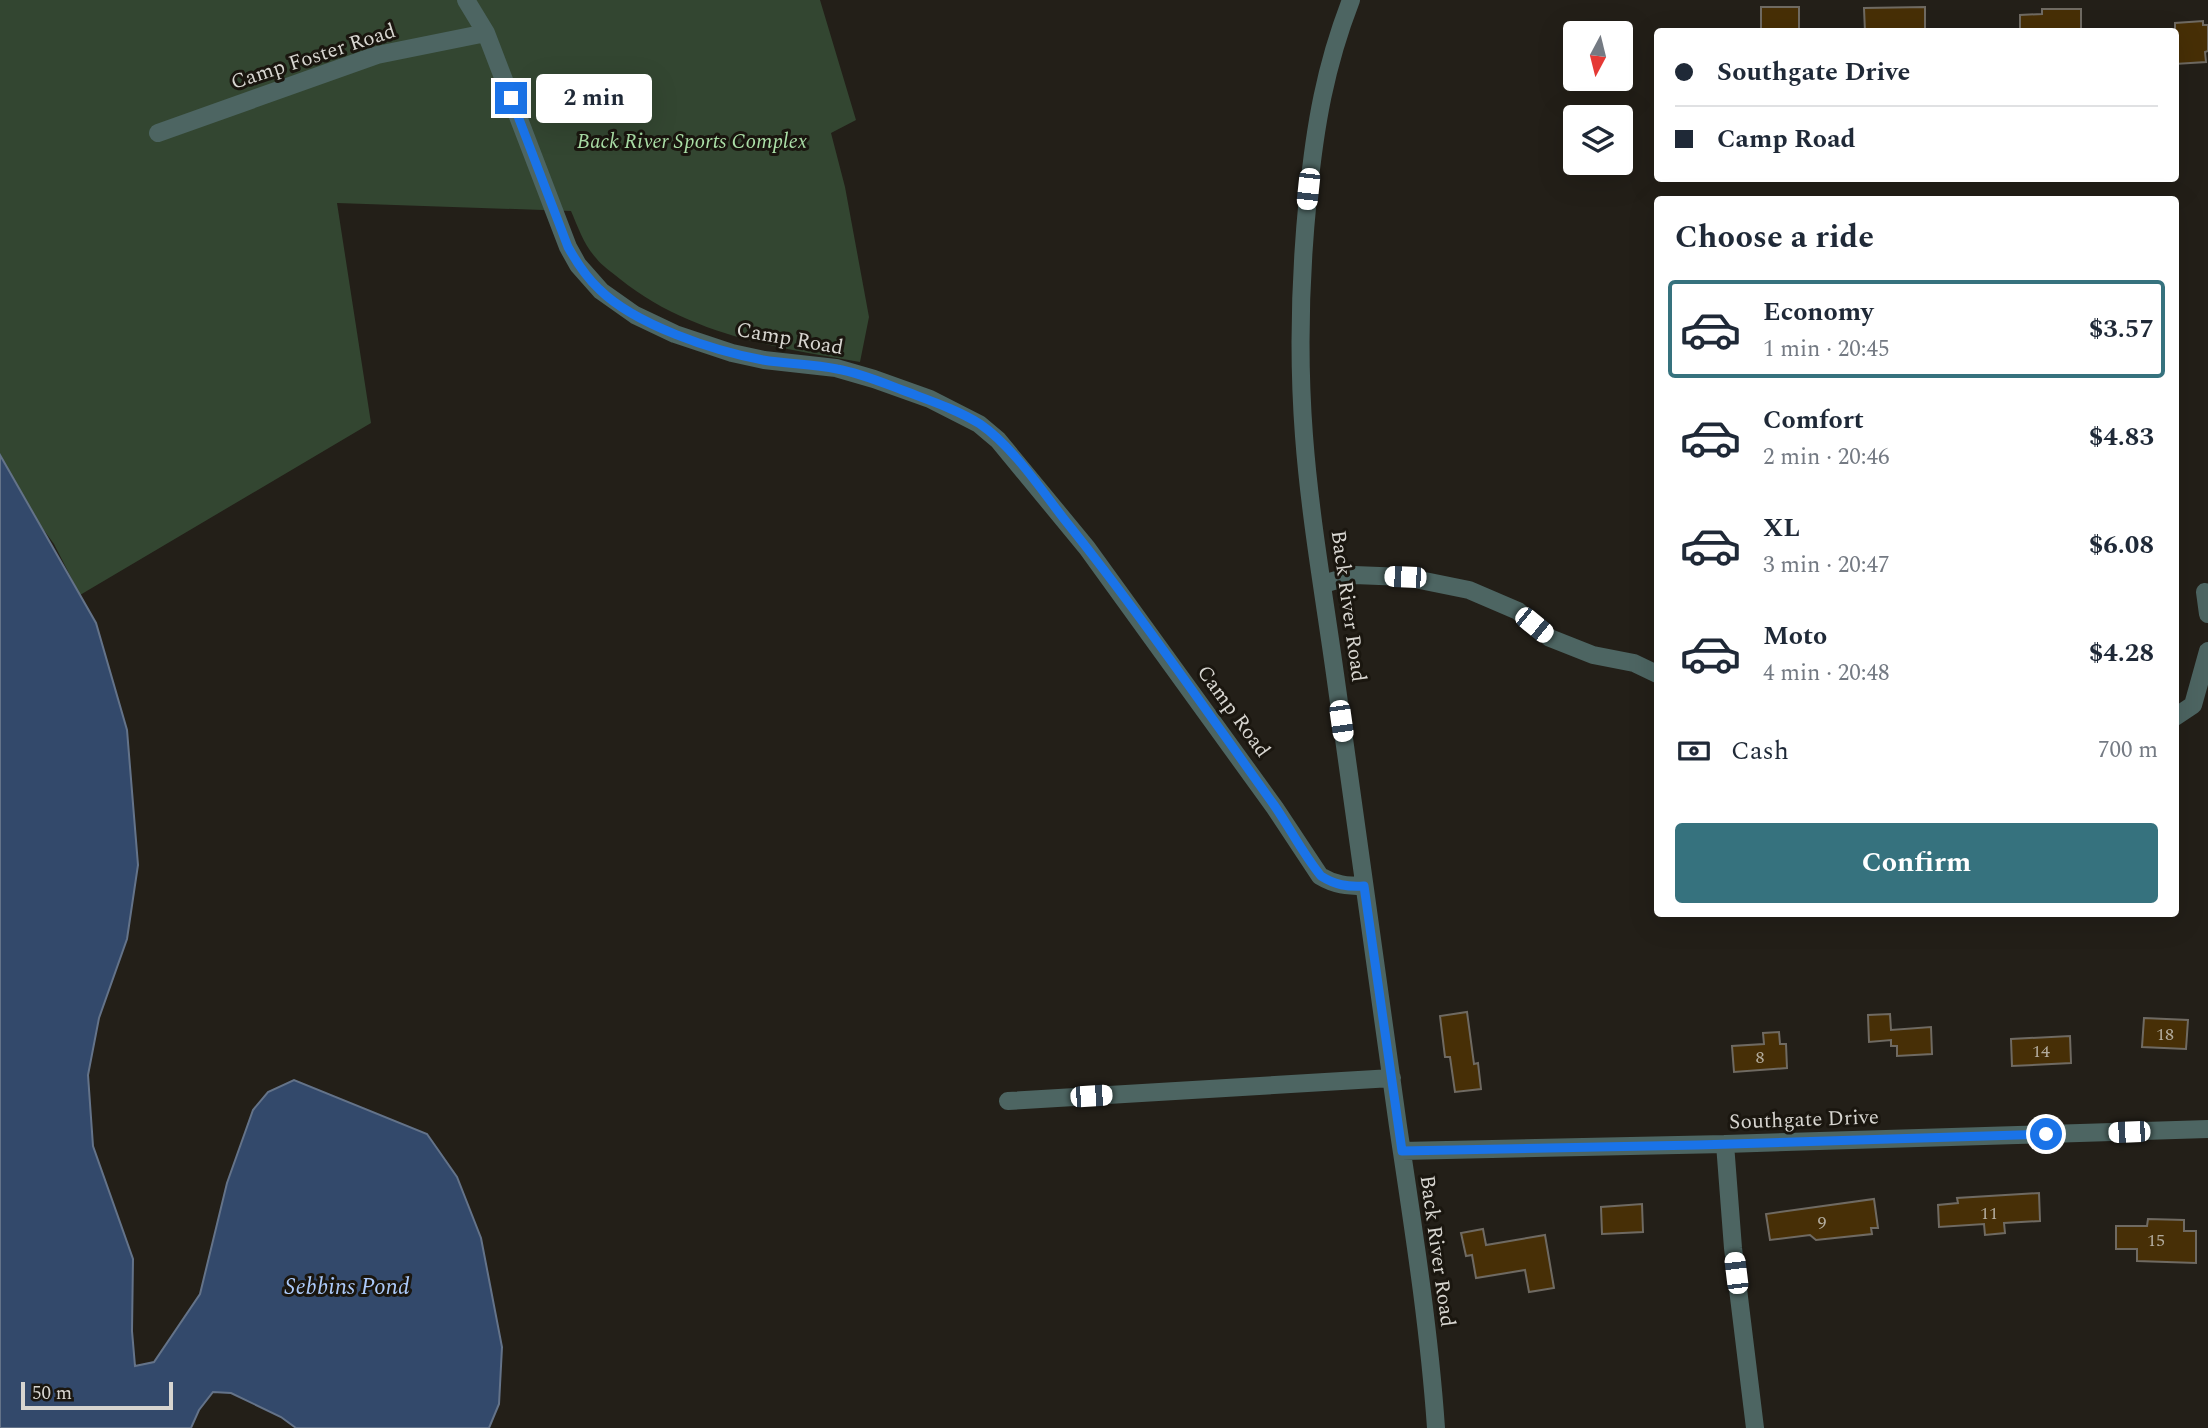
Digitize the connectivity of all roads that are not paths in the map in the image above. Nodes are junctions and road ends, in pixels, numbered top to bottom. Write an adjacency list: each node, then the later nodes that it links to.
1 (466, 0): 3 (street, Camp Road)
2 (1351, 0): 5 (street, Back River Road)
3 (486, 33): 4 (street, Camp Foster Road); 11 (street, Camp Road)
4 (158, 133)
5 (1323, 584): 9 (street); 11 (street, Back River Road)
6 (2205, 592): 7 (street)
7 (2208, 614)
8 (2208, 651): 10 (street)
9 (1654, 673)
10 (2179, 714)
11 (1364, 886): 12 (street, Back River Road)
12 (1392, 1078): 13 (street); 16 (street, Back River Road)
13 (1008, 1101)
14 (2208, 1129): 15 (street, Southgate Drive)
15 (1725, 1144): 16 (street, Southgate Drive); 18 (street)
16 (1402, 1151): 17 (street, Back River Road)
17 (1436, 1428)
18 (1755, 1428)

